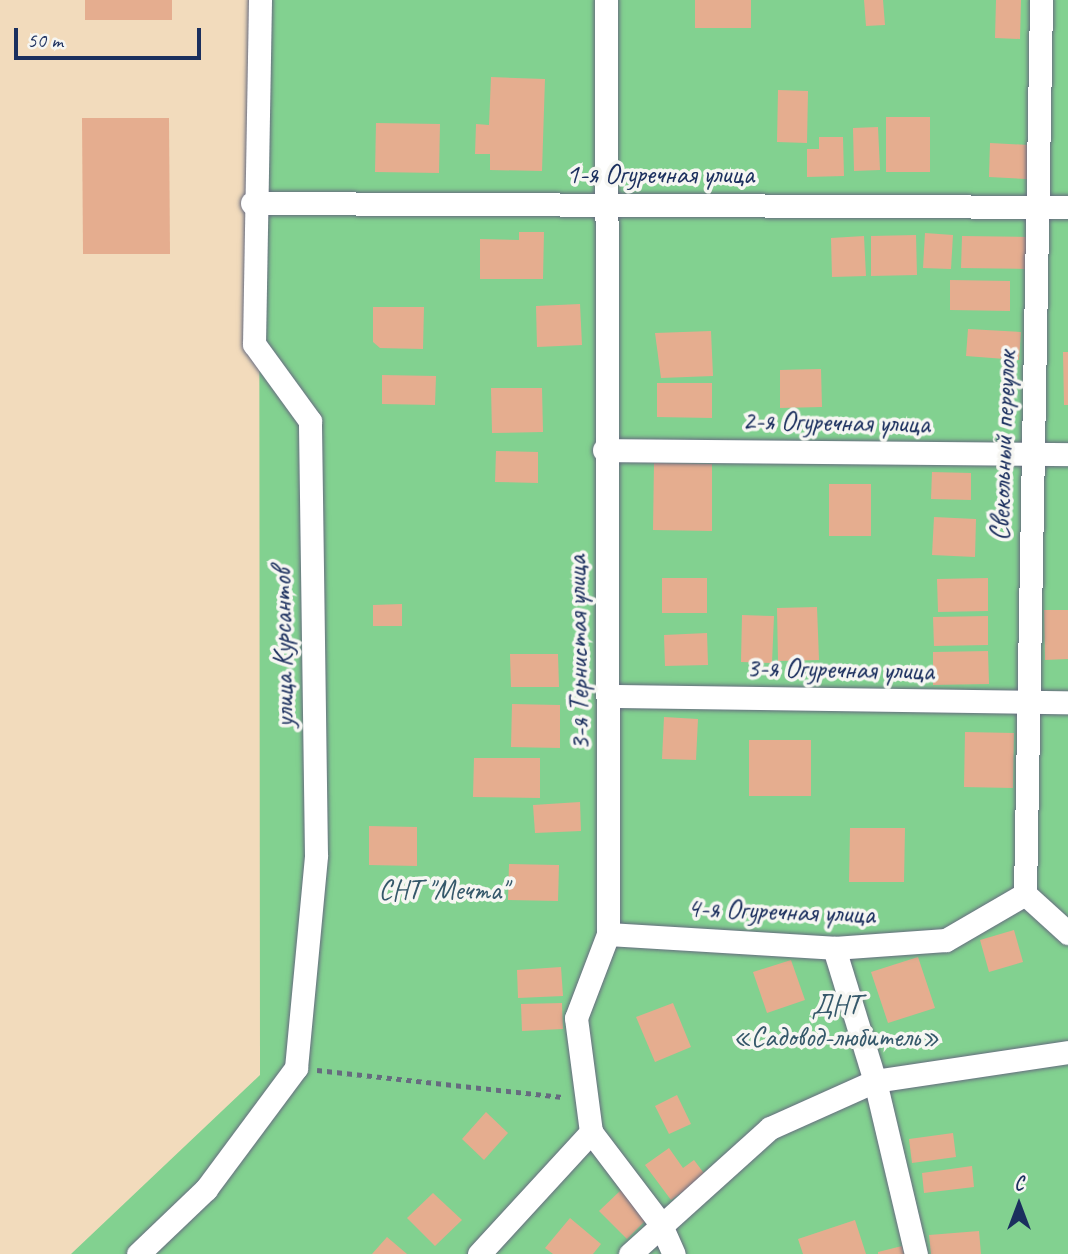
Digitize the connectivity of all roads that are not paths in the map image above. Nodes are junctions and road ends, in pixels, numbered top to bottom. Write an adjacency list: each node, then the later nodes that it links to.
1 (260, 0): 4 (street, улица Курсантов)
2 (606, 0): 5 (street, 3-я Тернистая улица)
3 (1041, 0): 6 (street, Свекольный переулок)
4 (252, 202): 5 (street, 1-я Огуречная улица); 22 (street, улица Курсантов)
5 (604, 203): 6 (street, 1-я Огуречная улица); 8 (street, 3-я Тернистая улица)
6 (1039, 207): 7 (street, 1-я Огуречная улица); 9 (street, Свекольный переулок)
7 (1068, 207)
8 (604, 450): 9 (street, 2-я Огуречная улица); 11 (street, 3-я Тернистая улица)
9 (1032, 454): 10 (street, 2-я Огуречная улица); 12 (street, Свекольный переулок)
10 (1068, 454)
11 (611, 696): 12 (street, 3-я Огуречная улица); 16 (street, 3-я Тернистая улица)
12 (1024, 700): 13 (street, 3-я Огуречная улица); 14 (street, Свекольный переулок)
13 (1068, 702)
14 (1024, 894): 15 (street); 17 (street, 4-я Огуречная улица)
15 (1068, 933)
16 (608, 934): 17 (street, 4-я Огуречная улица); 20 (street, 3-я Тернистая улица)
17 (834, 948): 19 (street)
18 (1068, 1052): 19 (street)
19 (875, 1081): 21 (street); 26 (street)
20 (591, 1132): 21 (street); 23 (street)
21 (660, 1223): 24 (street); 25 (street)
22 (138, 1254)
23 (479, 1254)
24 (630, 1254)
25 (674, 1254)
26 (916, 1254)

